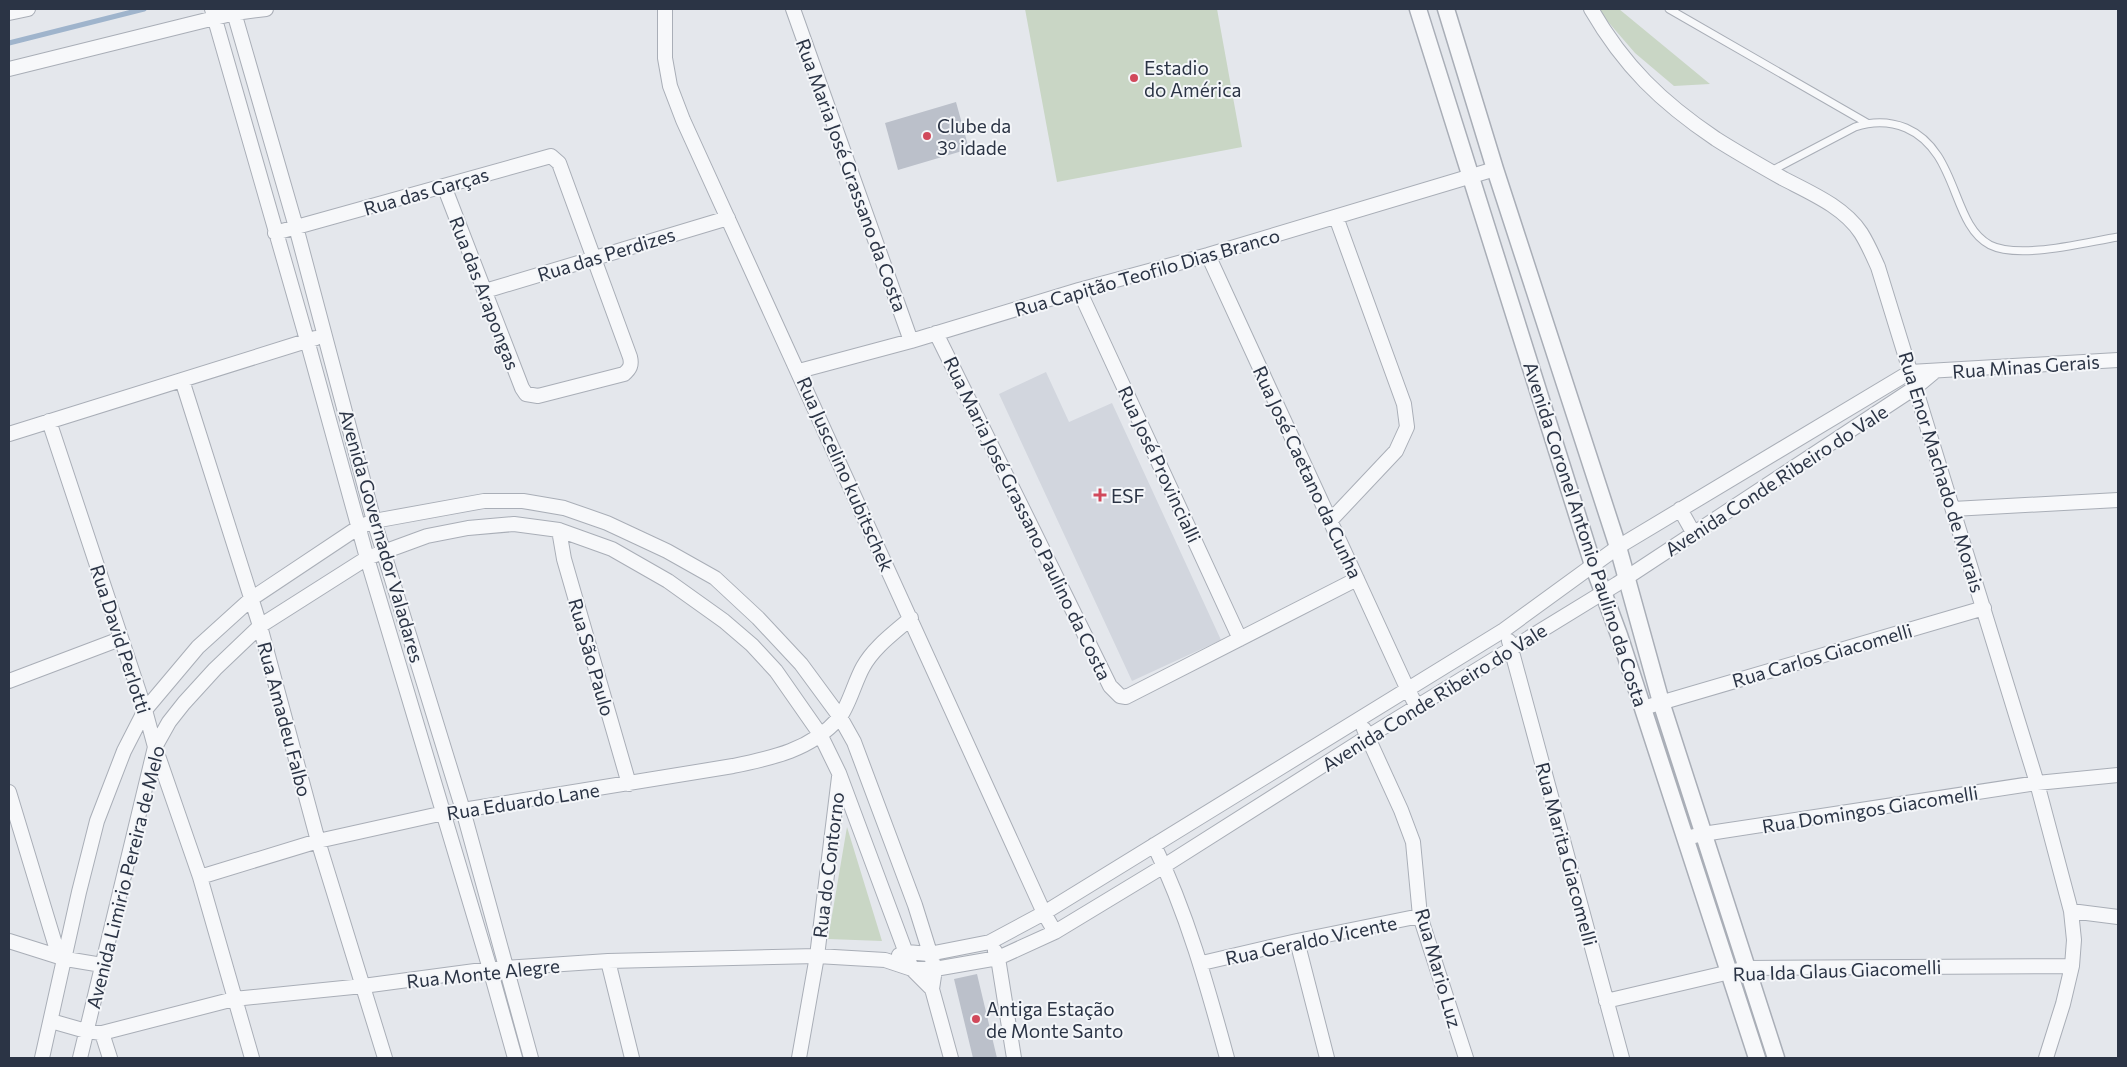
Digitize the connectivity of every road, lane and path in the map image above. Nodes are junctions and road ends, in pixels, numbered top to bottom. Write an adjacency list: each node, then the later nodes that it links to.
1 (28, 9): 10 (street)
2 (266, 9): 9 (street)
3 (665, 9): 19 (street, Rua Juscelino kubitschek)
4 (793, 9): 30 (street, Rua Maria José Grassano da Costa)
5 (1419, 9): 16 (street, Avenida Coronel Antonio Paulino da Costa)
6 (1446, 9): 14 (street, Avenida Coronel Antonio Paulino da Costa)
7 (1591, 9): 15 (street, Rua Enor Machado de Morais)
8 (1669, 9): 13 (lane)
9 (234, 11): 11 (street); 20 (street, Avenida Governador Valadares)
10 (9, 14)
11 (214, 14): 12 (street); 21 (street, Avenida Governador Valadares)
12 (9, 69)
13 (1867, 123): 15 (lane); 22 (lane)
14 (1495, 169): 16 (street, Rua Capitão Teofilo Dias Branco); 49 (street, Avenida Coronel Antonio Paulino da Costa)
15 (1772, 171): 33 (street, Rua Enor Machado de Morais)
16 (1470, 176): 18 (street, Rua Capitão Teofilo Dias Branco); 52 (street, Avenida Coronel Antonio Paulino da Costa)
17 (444, 186): 20 (street, Rua das Garças); 24 (street, Rua das Garças); 26 (street, Rua das Arapongas)
18 (1336, 217): 23 (street, Rua Capitão Teofilo Dias Branco); 44 (street)
19 (728, 218): 24 (street, Rua das Perdizes); 32 (street, Rua Juscelino kubitschek)
20 (296, 227): 21 (street, Rua das Garças); 28 (street, Avenida Governador Valadares)
21 (275, 233): 29 (street, Avenida Governador Valadares)
22 (2118, 237)
23 (1208, 255): 25 (street, Rua Capitão Teofilo Dias Branco); 44 (street, Rua José Caetano da Cunha)
24 (593, 258): 26 (street, Rua das Perdizes); 26 (street, Rua das Arapongas)
25 (1079, 290): 27 (street, Rua Capitão Teofilo Dias Branco); 62 (street, Rua José Provincialli)
26 (485, 292)
27 (936, 333): 30 (street, Rua Capitão Teofilo Dias Branco); 62 (street, Rua Maria José Grassano Paulino da Costa)
28 (326, 335): 29 (street); 45 (street, Avenida Governador Valadares)
29 (307, 340): 35 (street); 46 (street, Avenida Governador Valadares)
30 (911, 341): 32 (street, Rua Capitão Teofilo Dias Branco)
31 (2118, 360): 34 (street, Rua Minas Gerais)
32 (799, 371): 58 (street, Rua Juscelino kubitschek)
33 (1910, 372): 34 (street, Rua Minas Gerais); 36 (street, Rua Enor Machado de Morais); 39 (street, Avenida Conde Ribeiro do Vale)
34 (1934, 372): 36 (street, Rua Minas Gerais)
35 (182, 380): 37 (street); 56 (street, Rua Amadeu Falbo)
36 (1916, 387): 40 (street, Avenida Conde Ribeiro do Vale); 42 (street, Rua Enor Machado de Morais)
37 (49, 421): 38 (street); 61 (street, Rua David Perlotti)
38 (9, 434)
39 (1766, 458): 40 (street); 43 (street, Avenida Conde Ribeiro do Vale)
40 (1778, 478): 48 (street, Avenida Conde Ribeiro do Vale)
41 (2118, 500): 42 (street)
42 (1953, 509): 57 (street, Rua Enor Machado de Morais)
43 (1680, 510): 48 (street); 49 (street, Avenida Conde Ribeiro do Vale)
44 (1330, 521): 53 (street, Rua José Caetano da Cunha)
45 (374, 522): 46 (street, Avenida Limirio Pereira de Melo); 50 (street, Avenida Governador Valadares); 70 (street, Avenida Limirio Pereira de Melo)
46 (359, 527): 51 (street, Avenida Governador Valadares); 56 (street, Avenida Limirio Pereira de Melo)
47 (559, 530): 50 (street, Avenida Limirio Pereira de Melo); 72 (street, Avenida Limirio Pereira de Melo); 78 (street, Rua São Paulo)
48 (1694, 534): 54 (street, Avenida Conde Ribeiro do Vale)
49 (1618, 547): 52 (street, Avenida Conde Ribeiro do Vale); 54 (street, Avenida Coronel Antonio Paulino da Costa)
50 (384, 552): 51 (street, Avenida Limirio Pereira de Melo); 80 (street, Avenida Governador Valadares)
51 (367, 558): 59 (street, Avenida Limirio Pereira de Melo); 81 (street, Avenida Governador Valadares)
52 (1593, 565): 55 (street, Avenida Coronel Antonio Paulino da Costa); 60 (street, Avenida Conde Ribeiro do Vale)
53 (1357, 578): 62 (street); 65 (street, Rua José Caetano da Cunha)
54 (1627, 578): 55 (street, Avenida Conde Ribeiro do Vale); 66 (street, Avenida Coronel Antonio Paulino da Costa)
55 (1604, 593): 63 (street, Avenida Conde Ribeiro do Vale); 68 (street, Avenida Coronel Antonio Paulino da Costa)
56 (251, 599): 59 (street, Rua Amadeu Falbo); 69 (street, Avenida Limirio Pereira de Melo)
57 (1984, 608): 66 (street, Rua Carlos Giacomelli); 77 (street, Rua Enor Machado de Morais)
58 (911, 618): 70 (street); 89 (street, Rua Juscelino kubitschek)
59 (260, 626): 74 (street, Avenida Limirio Pereira de Melo); 84 (street, Rua Amadeu Falbo)
60 (1504, 630): 63 (street, Rua Marita Giacomelli); 65 (street, Avenida Conde Ribeiro do Vale)
61 (120, 639): 64 (street); 69 (street, Rua David Perlotti)
62 (1240, 639)
63 (1513, 649): 67 (street, Avenida Conde Ribeiro do Vale); 115 (street, Rua Marita Giacomelli)
64 (9, 681)
65 (1407, 688): 67 (street, Rua José Caetano da Cunha); 71 (street, Avenida Conde Ribeiro do Vale)
66 (1661, 702): 68 (street, Rua Carlos Giacomelli); 82 (street, Avenida Coronel Antonio Paulino da Costa)
67 (1417, 707): 73 (street, Avenida Conde Ribeiro do Vale)
68 (1643, 708): 83 (street, Avenida Coronel Antonio Paulino da Costa)
69 (145, 710): 74 (street, Rua David Perlotti); 99 (street, Avenida Limirio Pereira de Melo)
70 (840, 718): 72 (street, Rua Eduardo Lane); 97 (street, Avenida Limirio Pereira de Melo)
71 (1359, 720): 73 (street, Rua Mario Luz); 85 (street, Avenida Conde Ribeiro do Vale)
72 (820, 734): 75 (street, Avenida Limirio Pereira de Melo); 78 (street, Rua Eduardo Lane)
73 (1369, 736): 86 (street, Avenida Conde Ribeiro do Vale); 90 (street, Rua Mario Luz)
74 (155, 747): 87 (street, Rua David Perlotti); 104 (street, Avenida Limirio Pereira de Melo)
75 (839, 773): 96 (street, Avenida Limirio Pereira de Melo); 98 (street, Rua do Contorno)
76 (2118, 775): 77 (street, Rua Domingos Giacomelli)
77 (2037, 783): 82 (street, Rua Domingos Giacomelli); 88 (street, Rua Enor Machado de Morais)
78 (629, 784): 80 (street, Rua Eduardo Lane)
79 (9, 792): 99 (street)
80 (463, 810): 81 (street, Rua Eduardo Lane); 106 (street, Avenida Governador Valadares)
81 (444, 813): 84 (street, Rua Eduardo Lane); 108 (street, Avenida Governador Valadares)
82 (1703, 834): 83 (street, Rua Domingos Giacomelli); 107 (street, Avenida Coronel Antonio Paulino da Costa)
83 (1686, 838): 111 (street, Avenida Coronel Antonio Paulino da Costa)
84 (318, 841): 87 (street, Rua Eduardo Lane); 112 (street, Rua Amadeu Falbo)
85 (1154, 845): 86 (street); 89 (street, Avenida Conde Ribeiro do Vale)
86 (1164, 866): 92 (street, Avenida Conde Ribeiro do Vale); 103 (street)
87 (200, 877): 114 (street, Rua David Perlotti)
88 (2071, 911): 91 (street); 105 (street, Rua Enor Machado de Morais)
89 (1044, 913): 92 (street, Rua Juscelino kubitschek); 95 (street, Avenida Conde Ribeiro do Vale)
90 (1420, 916): 94 (street, Rua Geraldo Vicente); 133 (street, Rua Mario Luz)
91 (2118, 917)
92 (1055, 932): 100 (street, Avenida Conde Ribeiro do Vale)
93 (9, 941): 99 (street)
94 (1298, 941): 103 (street, Rua Geraldo Vicente); 132 (street)
95 (990, 942): 97 (street, Avenida Conde Ribeiro do Vale); 100 (street)
96 (907, 952): 97 (street, Rua Monte Alegre); 101 (street, Rua Monte Alegre); 109 (street, Avenida Limirio Pereira de Melo)
97 (929, 954): 110 (street, Avenida Limirio Pereira de Melo)
98 (817, 956): 101 (street, Rua Monte Alegre); 102 (street, Rua Monte Alegre); 128 (street, Rua do Contorno)
99 (62, 958): 104 (street); 116 (street, Avenida Limirio Pereira de Melo)
100 (998, 958): 110 (street, Avenida Conde Ribeiro do Vale); 130 (street)
101 (885, 960): 109 (street, Rua Monte Alegre)
102 (608, 962): 106 (street, Rua Monte Alegre); 127 (street)
103 (1202, 964): 131 (street)
104 (102, 965): 117 (street, Avenida Limirio Pereira de Melo)
105 (2072, 966): 107 (street, Rua Ida Glaus Giacomelli); 119 (street, Rua Enor Machado de Morais)
106 (507, 968): 108 (street, Rua Monte Alegre); 126 (street, Avenida Governador Valadares)
107 (1747, 968): 111 (street, Rua Ida Glaus Giacomelli); 136 (street, Avenida Coronel Antonio Paulino da Costa)
108 (490, 969): 112 (street, Rua Monte Alegre); 125 (street, Avenida Governador Valadares)
109 (912, 969): 110 (street, Rua Monte Alegre); 113 (street, Avenida Limirio Pereira de Melo)
110 (935, 969): 113 (street, Avenida Limirio Pereira de Melo)
111 (1729, 971): 115 (street, Rua Ida Glaus Giacomelli); 135 (street, Avenida Coronel Antonio Paulino da Costa)
112 (363, 986): 114 (street, Rua Monte Alegre); 124 (street, Rua Amadeu Falbo)
113 (932, 989): 129 (street, Avenida Limirio Pereira de Melo)
114 (234, 998): 118 (street, Rua Monte Alegre); 123 (street, Rua David Perlotti)
115 (1606, 1001): 134 (street, Rua Marita Giacomelli)
116 (51, 1021): 117 (street, Rua Monte Alegre); 120 (street, Avenida Limirio Pereira de Melo)
117 (86, 1031): 118 (street, Rua Monte Alegre); 121 (street, Avenida Limirio Pereira de Melo)
118 (102, 1033): 122 (street)
119 (2048, 1057)
120 (42, 1058)
121 (80, 1058)
122 (110, 1058)
123 (252, 1058)
124 (385, 1058)
125 (514, 1058)
126 (531, 1058)
127 (632, 1058)
128 (799, 1058)
129 (951, 1058)
130 (1014, 1058)
131 (1227, 1058)
132 (1328, 1058)
133 (1466, 1058)
134 (1622, 1058)
135 (1757, 1058)
136 (1776, 1058)

